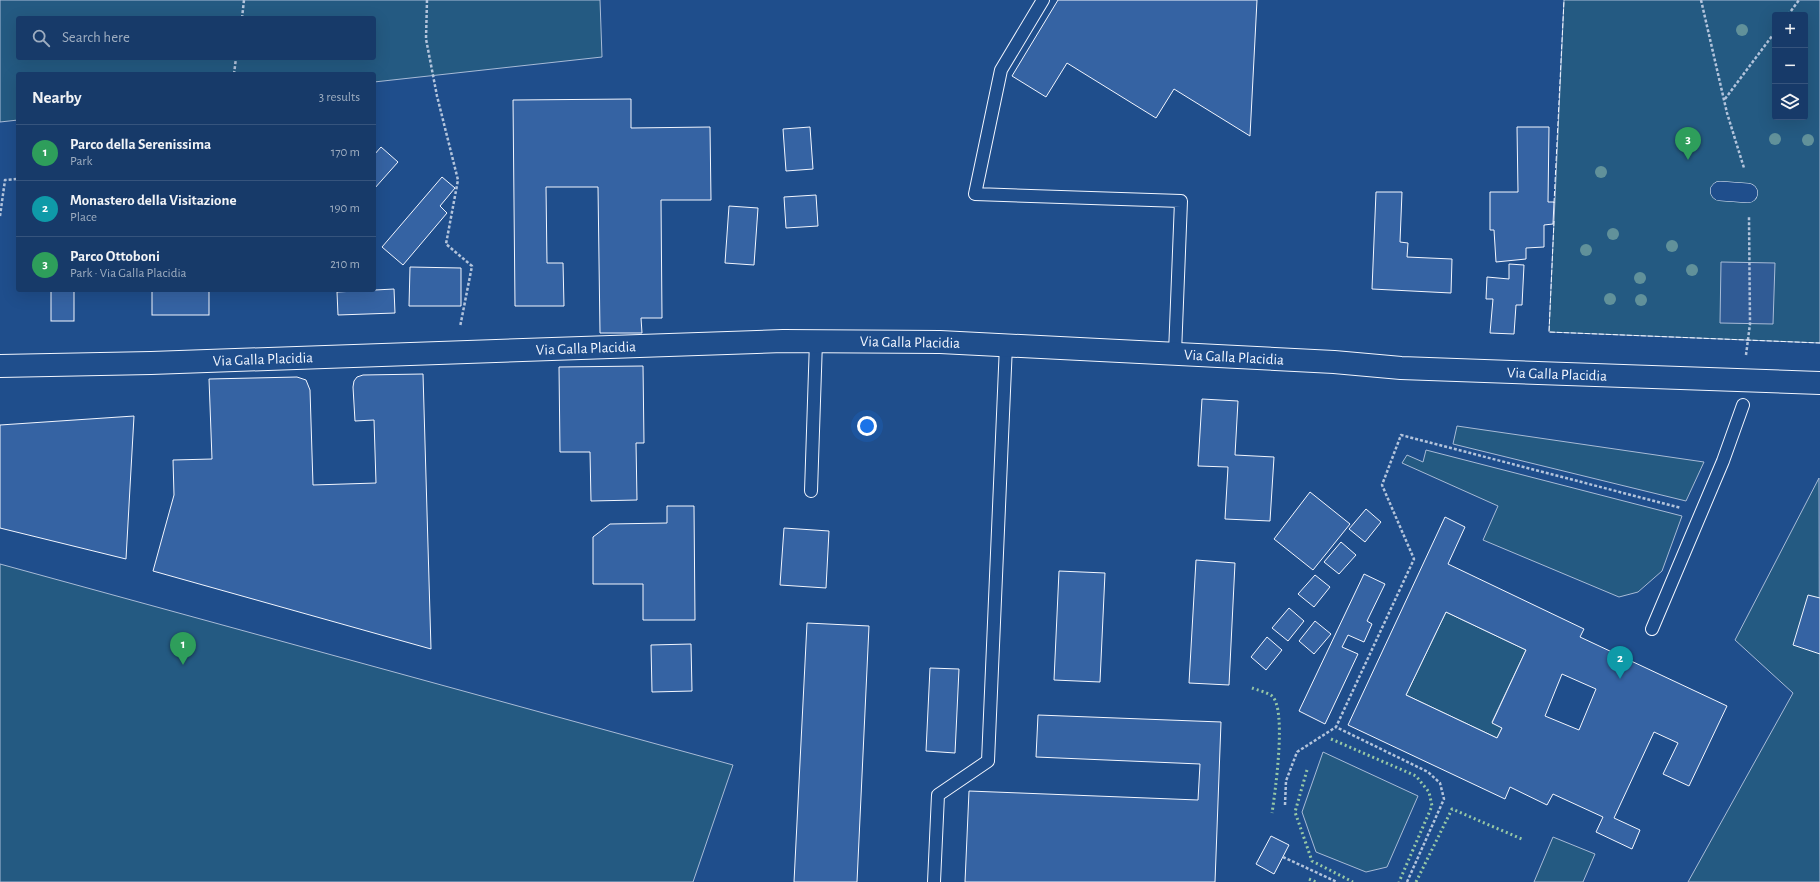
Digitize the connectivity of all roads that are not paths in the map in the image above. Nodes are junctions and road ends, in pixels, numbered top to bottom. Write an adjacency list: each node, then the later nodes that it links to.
1 (1043, 0): 6 (lane)
2 (1720, 192): 3 (street)
3 (1748, 193)
4 (816, 341): 5 (main road, Via Galla Placidia); 7 (main road, Via Galla Placidia); 10 (lane)
5 (1006, 345): 6 (main road, Via Galla Placidia); 12 (lane)
6 (1175, 353): 8 (main road, Via Galla Placidia)
7 (0, 366)
8 (1820, 383)
9 (1743, 405): 11 (lane)
10 (811, 491)
11 (1652, 630)
12 (934, 882)

